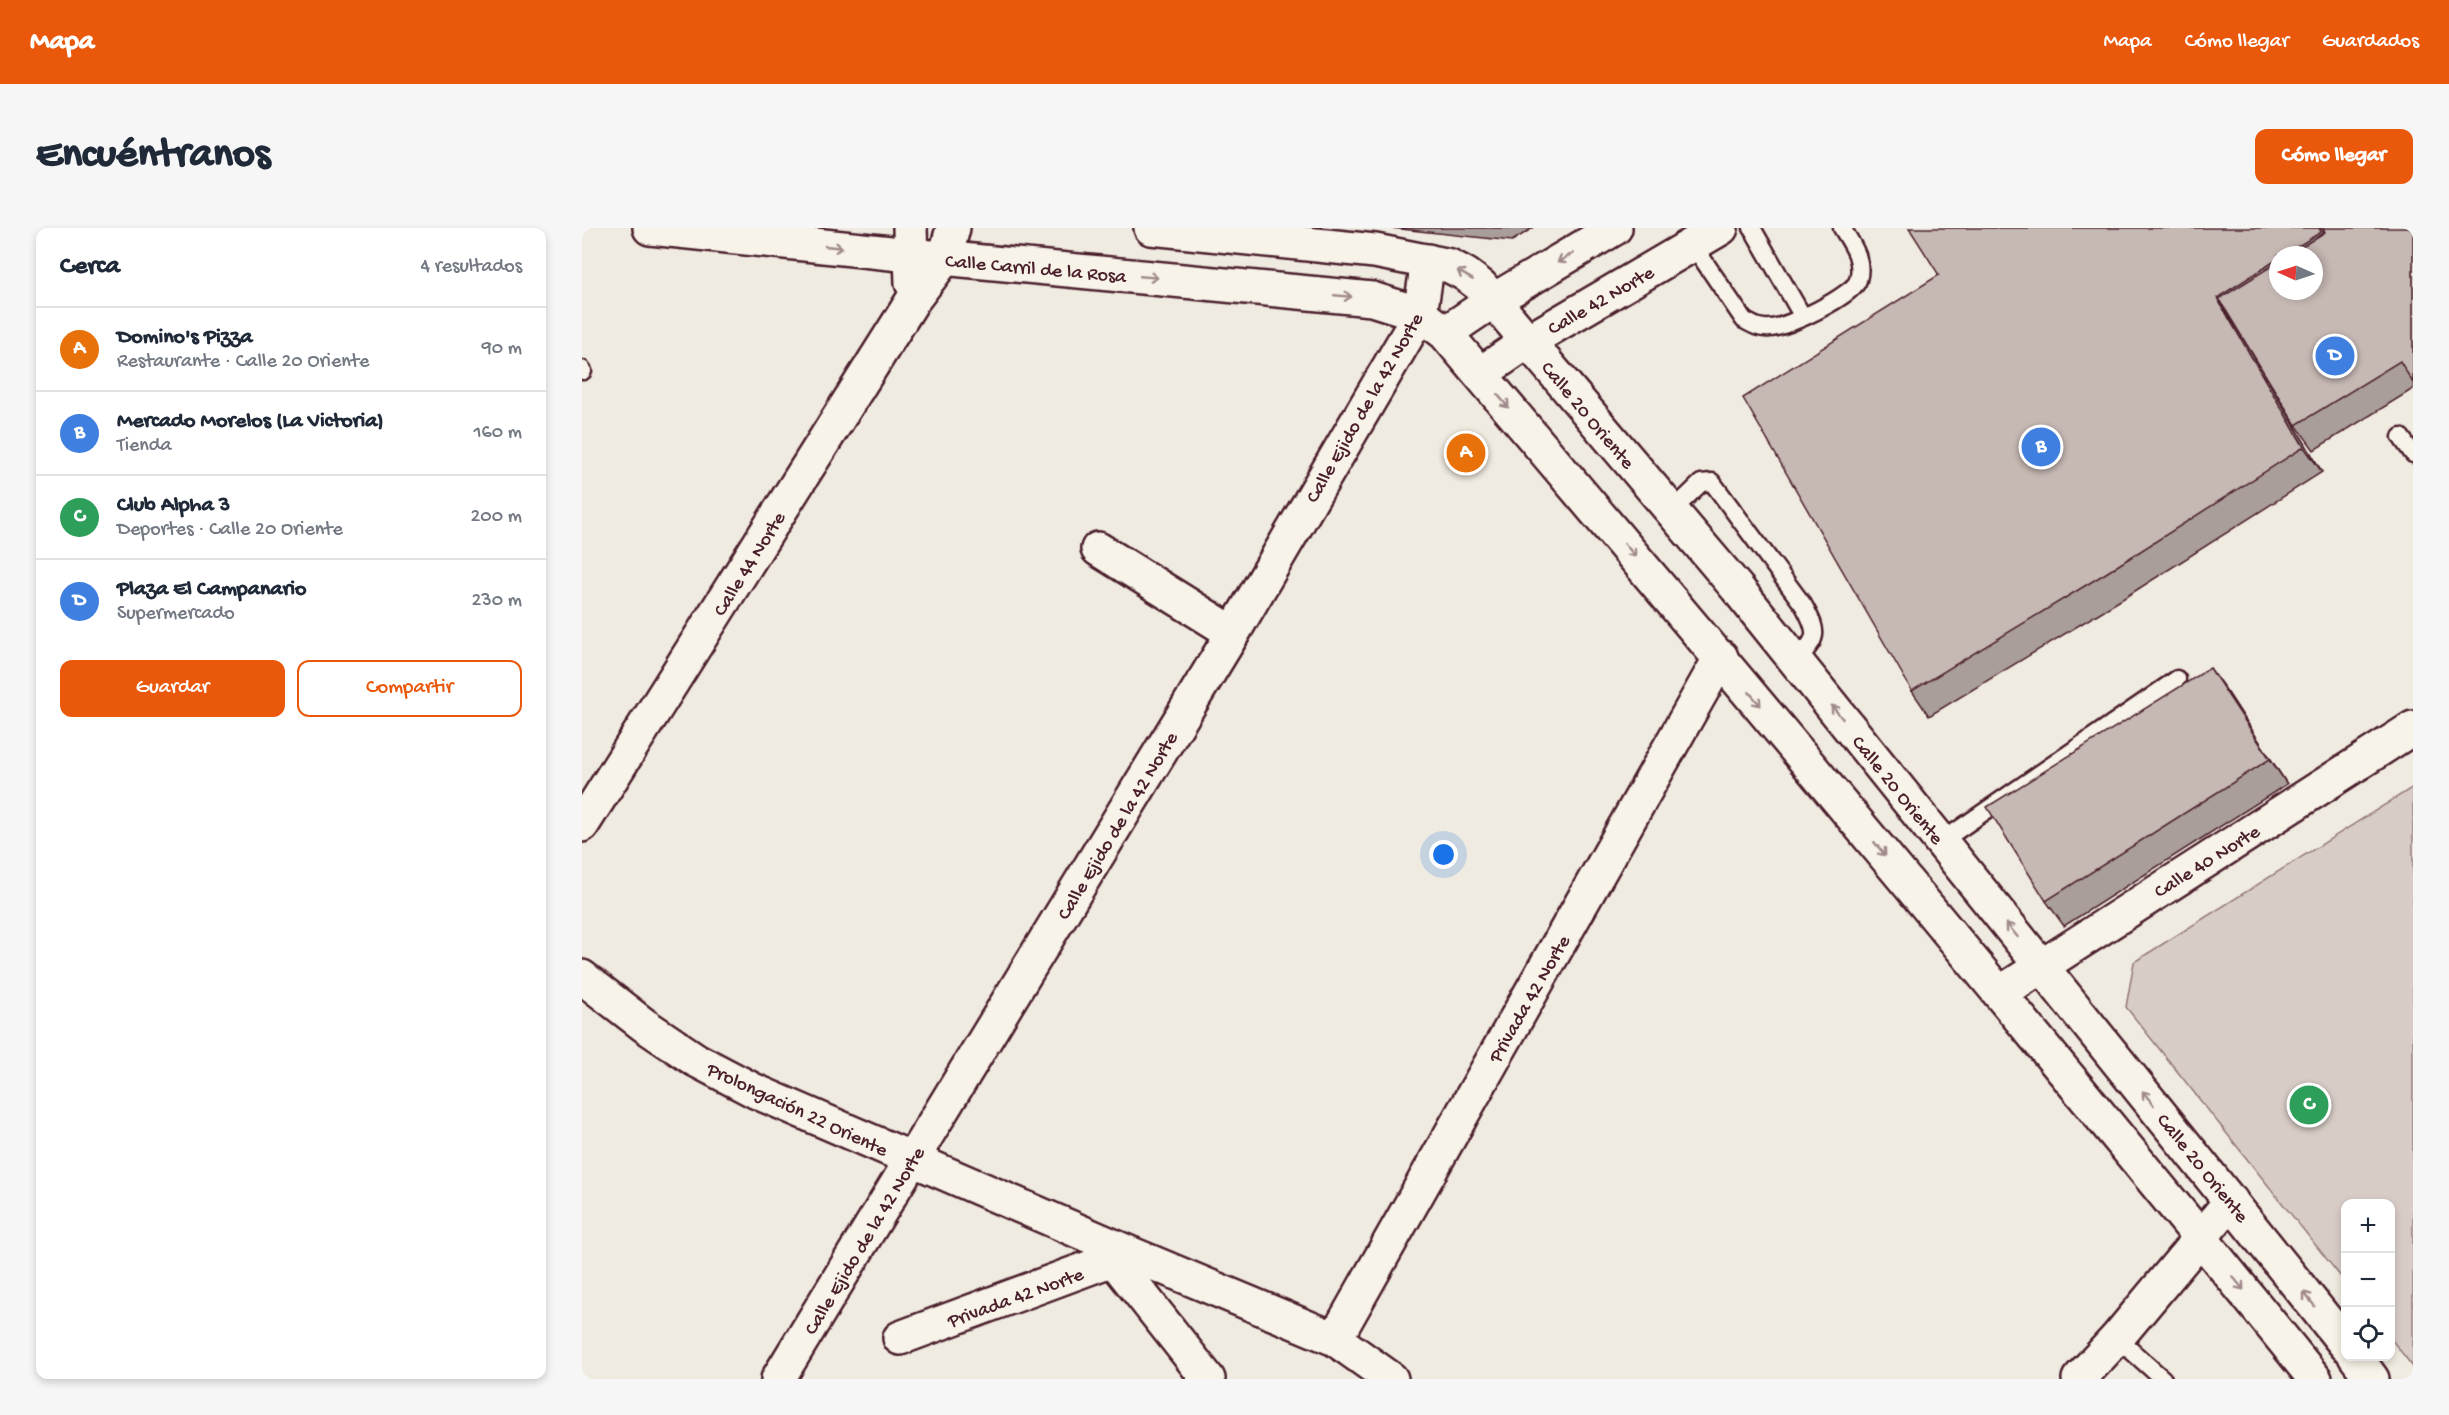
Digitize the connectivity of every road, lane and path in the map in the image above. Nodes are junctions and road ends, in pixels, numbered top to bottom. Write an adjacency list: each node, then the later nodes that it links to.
1 (651, 228): 7 (street, Calle Carril de la Rosa, one-way to 7)
2 (1151, 228): 10 (street)
3 (1616, 228): 12 (street, one-way to 12)
4 (1721, 228): 9 (street, Calle 42 Norte)
5 (1752, 228): 13 (lane)
6 (1842, 228): 13 (lane)
7 (910, 242): 8 (street, Calle Carril de la Rosa); 11 (street)
8 (949, 243): 11 (street, Calle 44 Norte); 14 (street, Calle Carril de la Rosa, one-way to 14)
9 (1693, 245): 13 (lane); 15 (street, Calle 42 Norte)
10 (1428, 261): 12 (street, Calle 20 Oriente, one-way to 10); 14 (street, Calle Ejido de la 42 Norte)
11 (914, 300): 26 (street, Calle 44 Norte)
12 (1494, 300): 14 (street); 15 (street, Calle 20 Oriente)
13 (1803, 317)
14 (1433, 323): 16 (street); 21 (street, Calle Ejido de la 42 Norte)
15 (1527, 342): 16 (street, Calle 42 Norte); 19 (street, Calle 20 Oriente)
16 (1480, 374): 22 (street, one-way to 22)
17 (2401, 437): 18 (lane)
18 (2413, 453)
19 (1671, 512): 23 (street, Calle 20 Oriente); 23 (lane)
20 (1098, 549): 21 (street)
21 (1233, 633): 31 (street, Calle Ejido de la 42 Norte)
22 (1721, 657): 30 (street, one-way to 30); 37 (street, Privada 42 Norte)
23 (1796, 661): 27 (street, Calle 20 Oriente, one-way to 23)
24 (2177, 680): 27 (lane)
25 (2413, 728): 28 (street, Calle 40 Norte)
26 (582, 825)
27 (1942, 841): 28 (street, Calle 20 Oriente, one-way to 27)
28 (2041, 965): 30 (street, Calle 40 Norte); 32 (street, Calle 20 Oriente, one-way to 28)
29 (582, 977): 31 (street, Prolongación 22 Oriente)
30 (2000, 993): 33 (street)
31 (911, 1160): 34 (street, Prolongación 22 Oriente); 40 (street, Calle Ejido de la 42 Norte)
32 (2231, 1201): 33 (street); 38 (street, Calle 20 Oriente, one-way to 32)
33 (2201, 1238): 36 (street); 45 (street, one-way to 45)
34 (1121, 1257): 35 (street, Privada 42 Norte); 37 (street); 41 (street, Prolongación 22 Oriente)
35 (900, 1338)
36 (2117, 1338): 43 (street); 44 (lane)
37 (1335, 1339): 42 (street)
38 (2341, 1339)
39 (2359, 1361): 46 (street)
40 (778, 1379)
41 (1208, 1379)
42 (1391, 1379)
43 (2079, 1379)
44 (2163, 1379)
45 (2315, 1379)
46 (2372, 1379)

